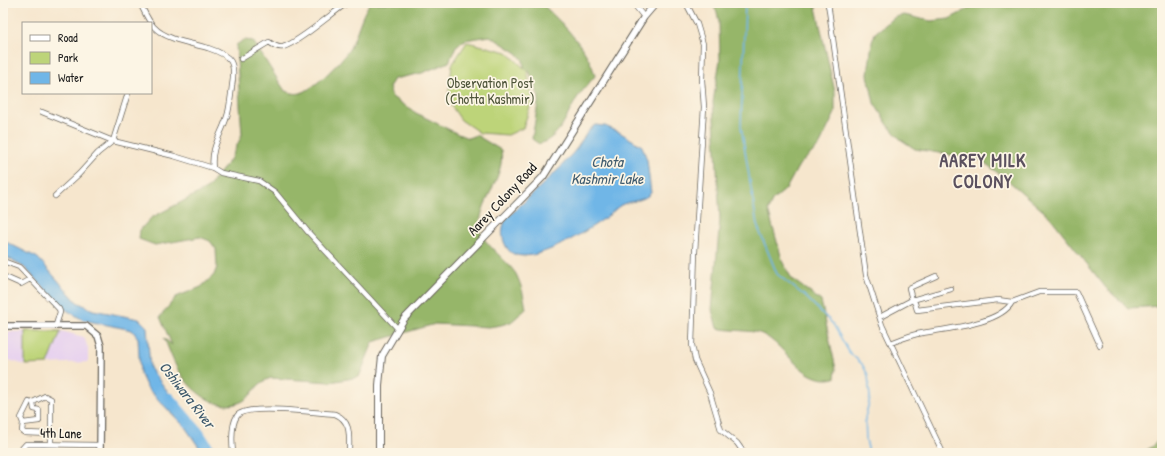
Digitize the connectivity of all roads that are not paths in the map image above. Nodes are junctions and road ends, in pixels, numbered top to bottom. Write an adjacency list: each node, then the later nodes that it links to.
1 (140, 3): 9 (street)
2 (347, 3): 11 (street)
3 (633, 3): 8 (street)
4 (656, 3): 8 (main road, Aarey Colony Road)
5 (686, 3): 40 (street)
6 (835, 3): 7 (street)
7 (828, 4): 24 (street)
8 (644, 17): 27 (main road, Aarey Colony Road)
9 (149, 22)
10 (152, 25): 15 (street)
11 (241, 59)
12 (128, 94): 14 (street)
13 (42, 112): 14 (street)
14 (113, 141): 15 (street); 16 (street)
15 (213, 168): 27 (street)
16 (54, 196)
17 (3, 261): 20 (street)
18 (3, 276): 20 (street)
19 (936, 276): 22 (street)
20 (30, 278): 25 (street)
21 (951, 289): 22 (street)
22 (912, 300): 23 (street); 24 (street)
23 (1012, 302): 28 (street); 29 (street)
24 (880, 317): 28 (street)
25 (56, 325): 26 (street); 34 (street)
26 (3, 326)
27 (398, 329): 39 (main road, Aarey Colony Road)
28 (891, 343): 41 (street)
29 (1100, 345)
30 (29, 402): 31 (street)
31 (23, 423): 32 (street); 32 (street)
32 (51, 434): 33 (street)
33 (51, 444): 34 (street, 4th Lane); 35 (street, 4th Lane)
34 (100, 445): 36 (street)
35 (18, 453)
36 (100, 453)
37 (233, 453): 38 (street)
38 (349, 453)
39 (379, 453)
40 (744, 453)
41 (943, 453)

